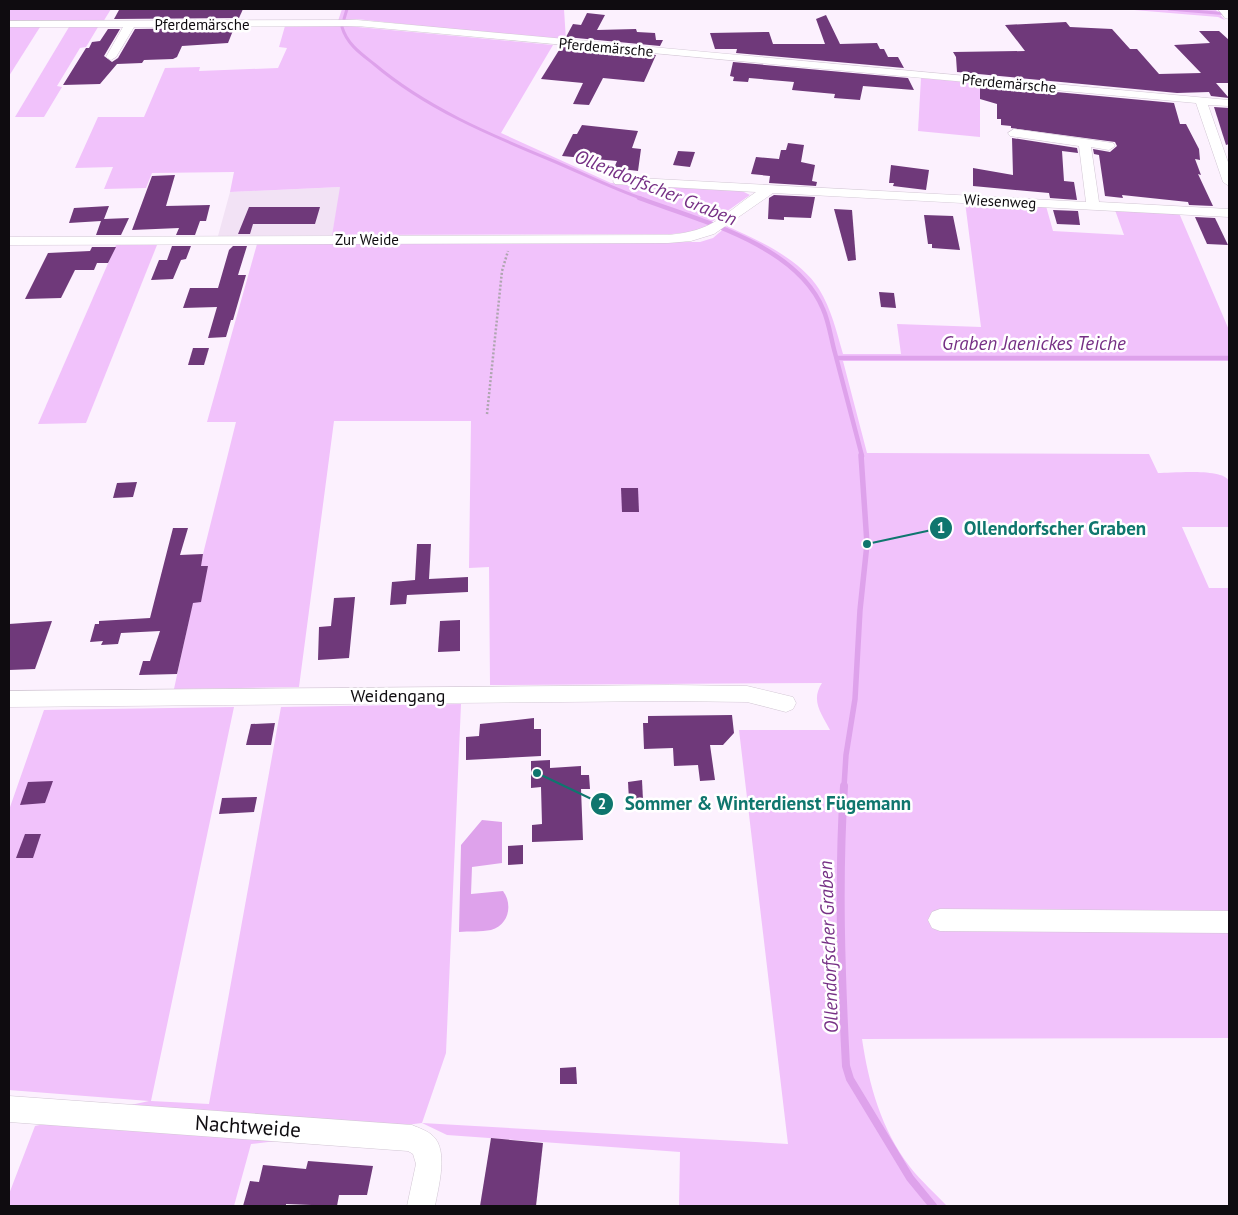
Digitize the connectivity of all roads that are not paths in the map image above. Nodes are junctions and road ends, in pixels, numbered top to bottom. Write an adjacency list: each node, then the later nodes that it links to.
1 (1224, 9): 2 (street)
2 (1229, 16)
3 (9, 24): 4 (street, Pferdemärsche)
4 (130, 24): 5 (street); 6 (street, Pferdemärsche)
5 (111, 57)
6 (1201, 100): 7 (street, Pferdemärsche); 11 (street)
7 (1229, 103)
8 (1014, 133): 9 (street)
9 (1085, 143): 10 (street); 15 (street)
10 (1109, 146)
11 (1223, 164): 13 (street)
12 (618, 181): 14 (street, Wiesenweg)
13 (1229, 182)
14 (771, 189): 15 (street, Wiesenweg); 17 (street, Zur Weide)
15 (1094, 206): 16 (street, Wiesenweg)
16 (1229, 212)
17 (9, 241)
18 (9, 699): 19 (street, Weidengang)
19 (786, 703)
20 (940, 920): 21 (street)
21 (1229, 922)
22 (9, 1108): 23 (street, Nachtweide)
23 (421, 1206)

